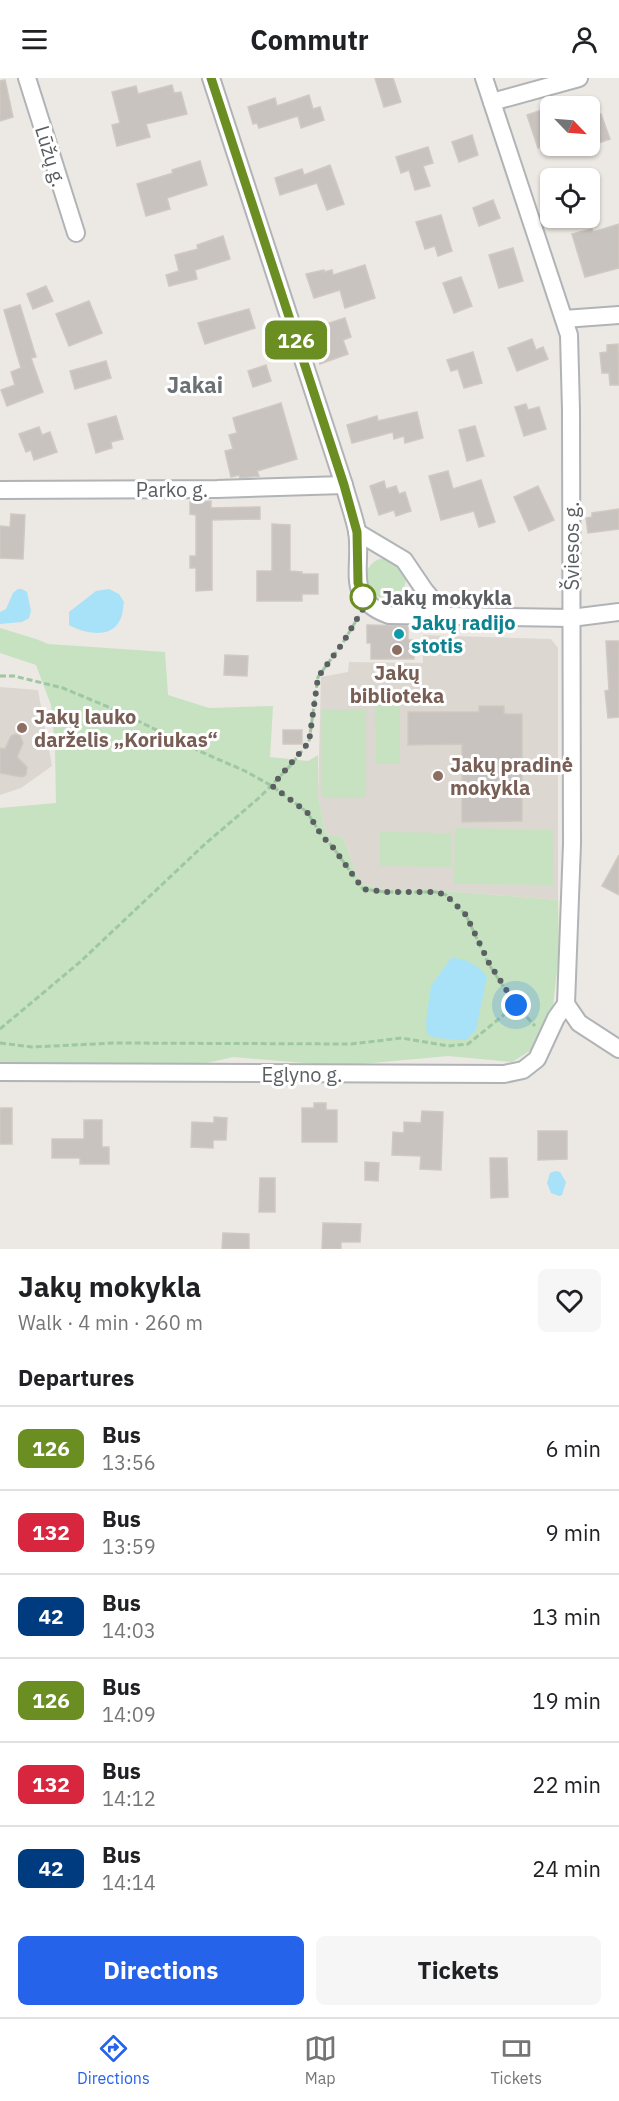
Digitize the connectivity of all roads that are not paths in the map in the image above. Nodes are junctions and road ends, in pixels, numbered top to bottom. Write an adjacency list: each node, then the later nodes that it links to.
1 (27, 78): 6 (street, Lūžų g.)
2 (211, 78): 9 (street)
3 (484, 78): 5 (street, Šviesos g.)
4 (579, 78): 5 (street)
5 (492, 102): 8 (street, Šviesos g.)
6 (76, 233)
7 (619, 315): 8 (street)
8 (564, 319): 14 (street, Šviesos g.)
9 (344, 485): 10 (street, Parko g.); 11 (street)
10 (0, 490)
11 (357, 532): 13 (street); 13 (street)
12 (619, 612): 14 (street)
13 (446, 616): 14 (street)
14 (571, 618): 15 (street, Šviesos g.)
15 (566, 1004): 16 (street); 17 (street, Eglyno g.)
16 (619, 1047)
17 (0, 1072)

